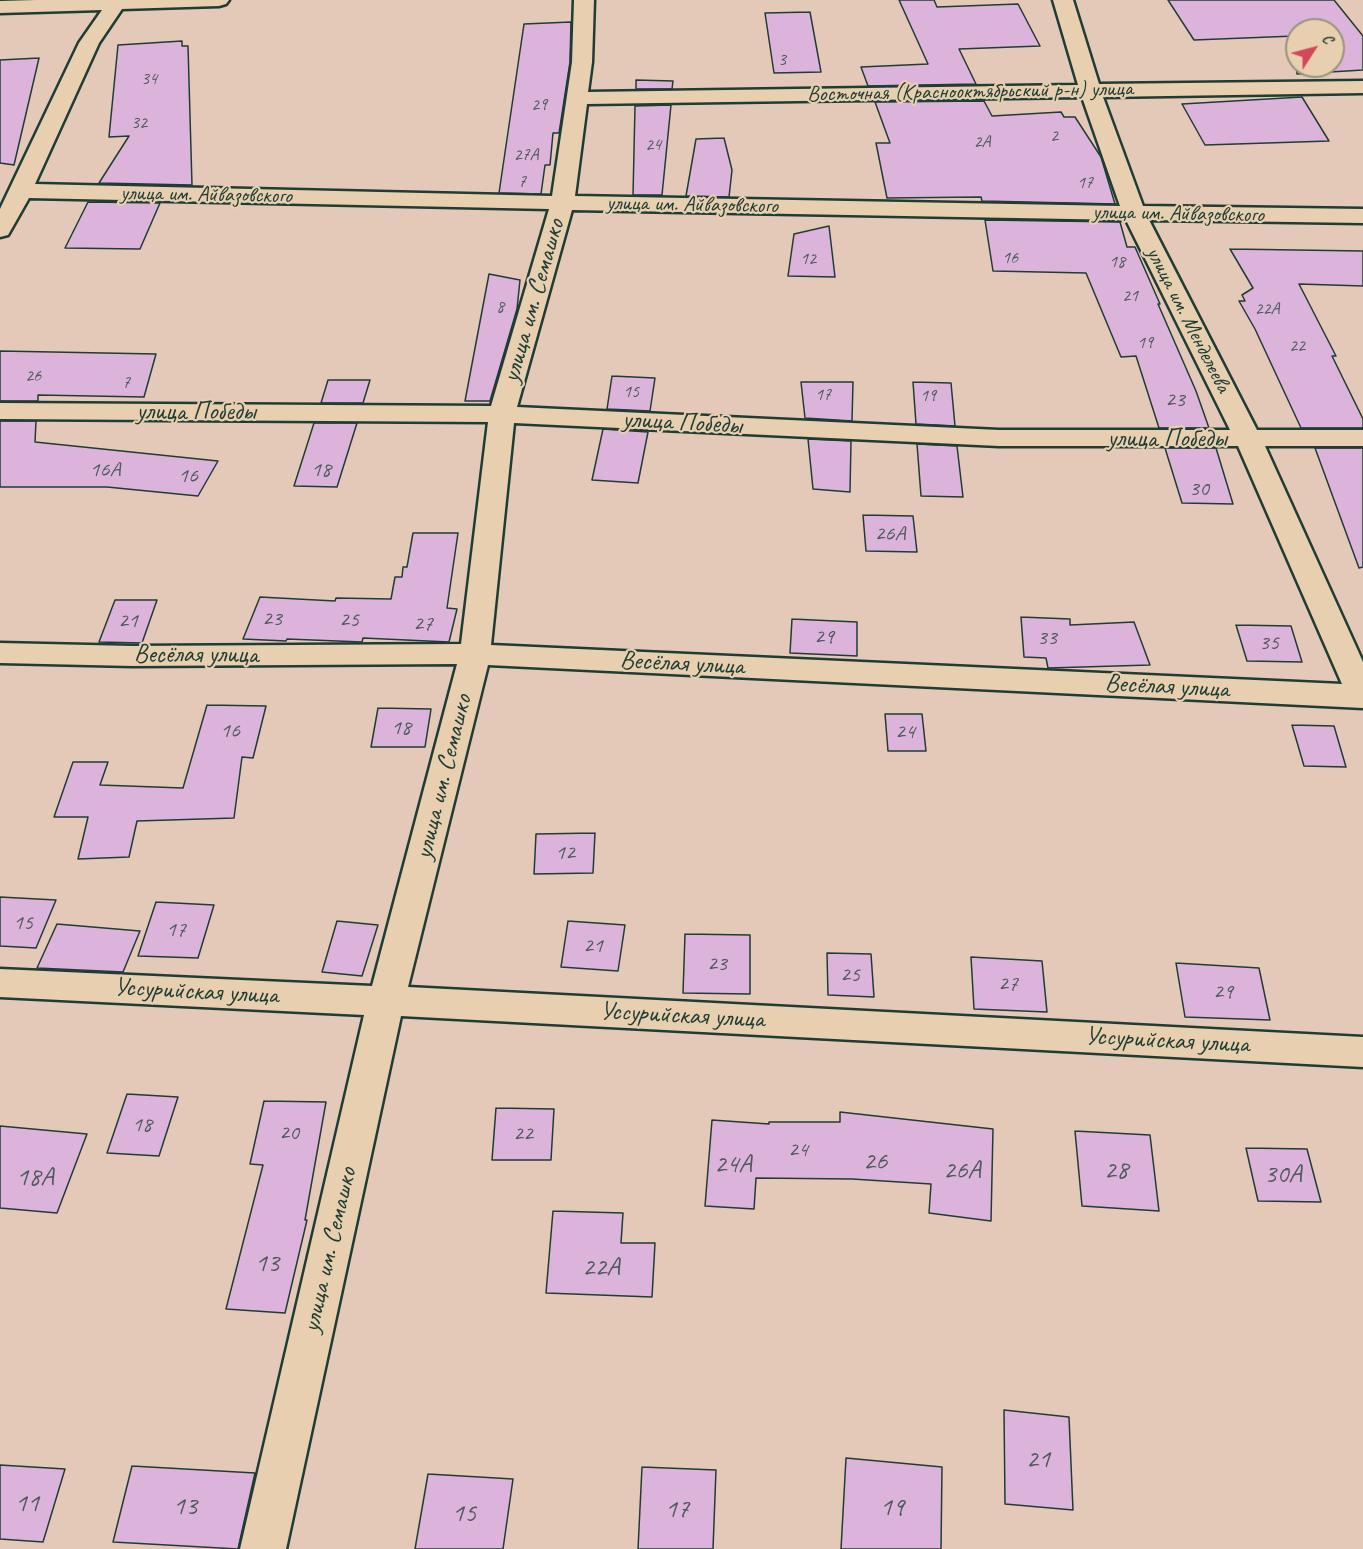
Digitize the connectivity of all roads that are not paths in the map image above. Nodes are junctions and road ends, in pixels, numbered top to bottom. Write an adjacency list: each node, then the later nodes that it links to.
1 (219, 0): 4 (street)
2 (584, 0): 8 (street, улица им. Семашко)
3 (1063, 0): 7 (street, улица им. Менделеева)
4 (116, 5): 5 (street); 9 (street)
5 (0, 8)
6 (1363, 87): 7 (street, Восточная (Краснооктябрьский р-н) улица)
7 (1090, 90): 8 (street, Восточная (Краснооктябрьский р-н) улица); 11 (street, улица им. Менделеева)
8 (578, 98): 10 (street, улица им. Семашко)
9 (21, 191): 10 (street, улица им. Айвазовского); 13 (street)
10 (563, 201): 11 (street, улица им. Айвазовского); 15 (street, улица им. Семашко)
11 (1134, 213): 12 (street, улица им. Айвазовского); 17 (street, улица им. Менделеева)
12 (1363, 216)
13 (0, 230)
14 (0, 411): 15 (street, улица Победы)
15 (502, 414): 17 (street, улица Победы); 19 (street, улица им. Семашко)
16 (1363, 438): 17 (street, улица Победы)
17 (1248, 439): 20 (street, улица им. Менделеева)
18 (0, 652): 19 (street, Весёлая улица)
19 (476, 654): 20 (street, Весёлая улица); 22 (street, улица им. Семашко)
20 (1363, 697)
21 (0, 983): 22 (street, Уссурийская улица)
22 (386, 1001): 23 (street, Уссурийская улица); 24 (street, улица им. Семашко)
23 (1363, 1052)
24 (263, 1549)

